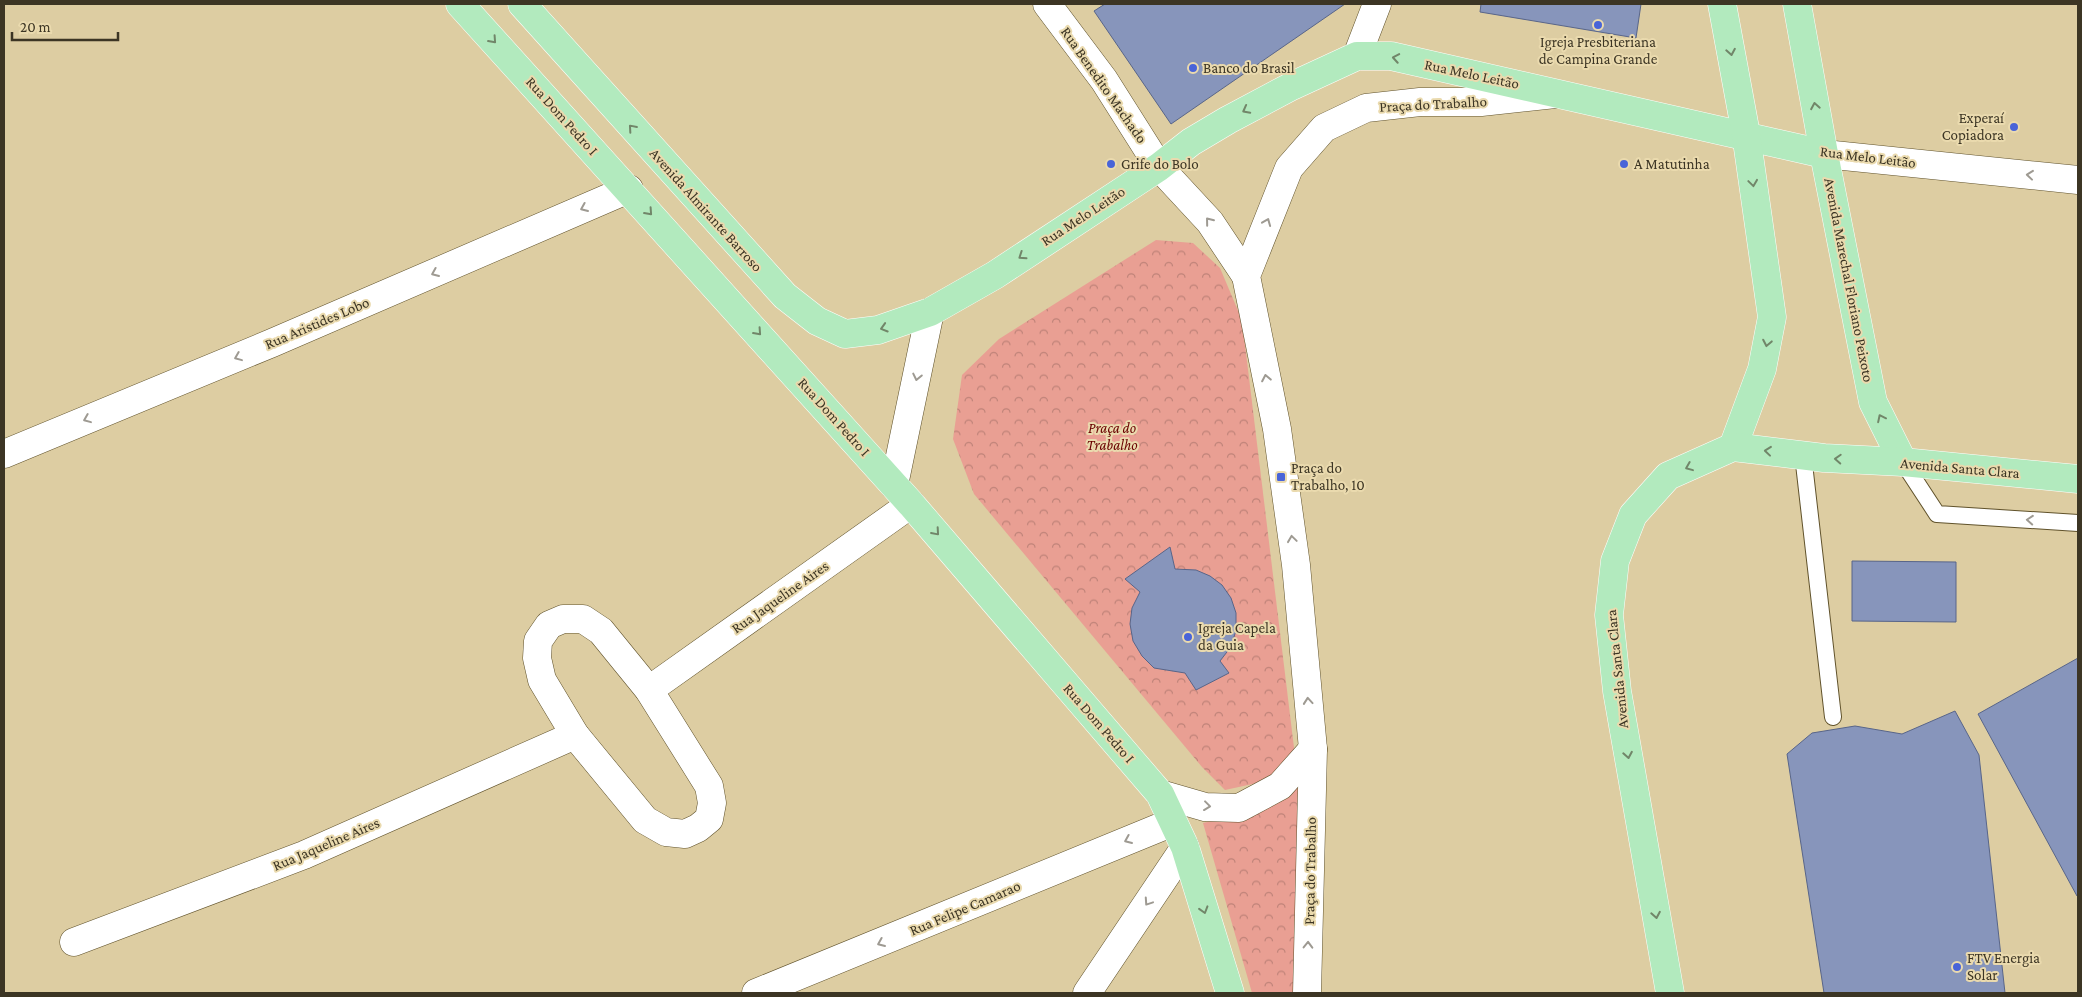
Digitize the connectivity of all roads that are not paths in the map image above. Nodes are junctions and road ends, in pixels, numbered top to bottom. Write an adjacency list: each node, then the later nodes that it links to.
1 (460, 4): 13 (main road, Rua Dom Pedro I, one-way to 13)
2 (522, 4): 15 (main road, Avenida Almirante Barroso, one-way to 2)
3 (1047, 4): 11 (street, Rua Benedito Machado)
4 (1377, 4): 7 (street)
5 (1722, 4): 9 (main road, one-way to 9)
6 (1797, 4): 10 (main road, Avenida Marechal Floriano Peixoto, one-way to 6)
7 (1357, 56): 8 (main road, Rua Melo Leitão, one-way to 7); 11 (main road, Rua Melo Leitão, one-way to 11)
8 (1564, 94): 9 (main road, Rua Melo Leitão); 14 (street, Praça do Trabalho, one-way to 8)
9 (1746, 134): 10 (main road, Rua Melo Leitão); 16 (main road, one-way to 16)
10 (1824, 154): 12 (street, Rua Melo Leitão, one-way to 10); 19 (main road, Avenida Marechal Floriano Peixoto, one-way to 10)
11 (1159, 167): 14 (street, Rua Benedito Machado, one-way to 11); 15 (main road, Rua Melo Leitão, one-way to 15)
12 (2078, 180)
13 (629, 189): 17 (street, Rua Aristides Lobo, one-way to 17); 21 (main road, Rua Dom Pedro I, one-way to 21)
14 (1246, 276): 26 (street, Praça do Trabalho, one-way to 14)
15 (930, 312): 21 (street, one-way to 21)
16 (1733, 447): 18 (main road, Avenida Santa Clara, one-way to 16); 35 (main road, Avenida Santa Clara, one-way to 35)
17 (4, 454)
18 (1803, 455): 19 (main road, Avenida Santa Clara, one-way to 18); 24 (lane)
19 (1903, 462): 20 (main road, Avenida Santa Clara); 22 (lane, one-way to 19)
20 (2078, 479)
21 (903, 494): 23 (street, Rua Jaqueline Aires); 27 (main road, Rua Dom Pedro I, one-way to 27)
22 (2078, 523)
23 (649, 690): 25 (street); 25 (street)
24 (1833, 717)
25 (575, 735): 30 (street, Rua Jaqueline Aires)
26 (1313, 749): 27 (street, one-way to 26); 34 (street, Praça do Trabalho, one-way to 26)
27 (1160, 794): 28 (main road, Rua Dom Pedro I)
28 (1173, 822): 29 (main road, Rua Dom Pedro I); 31 (street, Rua Felipe Camarao, one-way to 31)
29 (1185, 847): 32 (street, one-way to 32); 33 (main road, Rua Dom Pedro I, one-way to 33)
30 (74, 942)
31 (756, 993)
32 (1087, 993)
33 (1230, 993)
34 (1307, 993)
35 (1670, 993)

